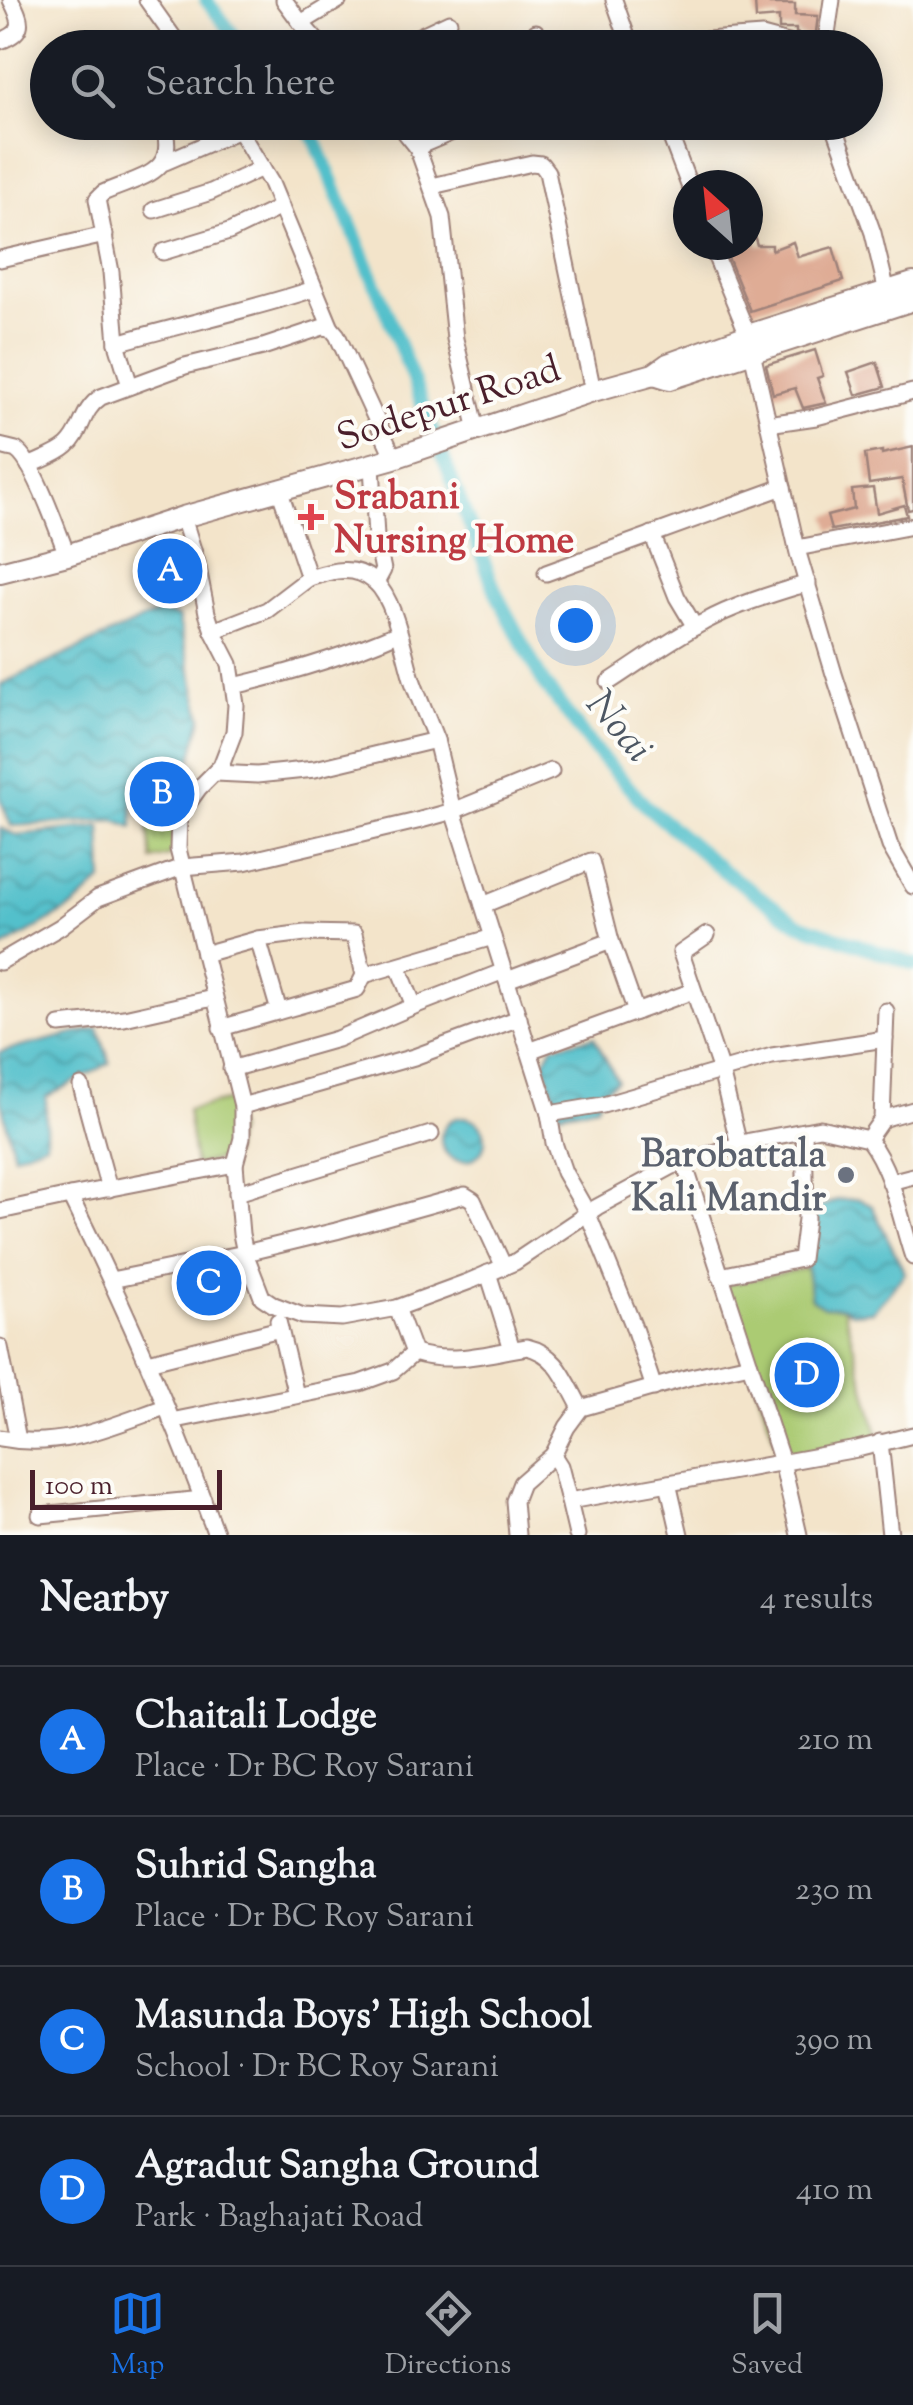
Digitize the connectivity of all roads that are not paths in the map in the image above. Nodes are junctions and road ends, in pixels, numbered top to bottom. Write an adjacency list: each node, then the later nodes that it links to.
1 (11, 0): 14 (street)
2 (147, 0): 9 (street)
3 (284, 0): 8 (street)
4 (339, 0): 8 (street)
5 (614, 0): 12 (street)
6 (832, 0): 13 (street)
7 (449, 22): 11 (street)
8 (301, 24): 10 (street)
9 (168, 30)
10 (306, 30)
11 (432, 30)
12 (624, 30)
13 (831, 30)
14 (0, 41)
15 (166, 140): 23 (street)
16 (208, 140): 23 (street)
17 (245, 140): 24 (street)
18 (411, 140): 22 (street)
19 (434, 140): 22 (street)
20 (672, 140): 25 (street)
21 (839, 140): 35 (street)
22 (417, 147): 26 (street)
23 (165, 162): 29 (street)
24 (262, 168): 27 (street); 28 (street)
25 (683, 170)
26 (432, 186): 41 (street); 44 (street)
27 (281, 207): 30 (street); 34 (street)
28 (154, 210)
29 (104, 235): 31 (street); 38 (street)
30 (163, 252)
31 (0, 259)
32 (718, 260): 39 (street)
33 (913, 284): 35 (main road, Sodepur Road)
34 (314, 289): 37 (street); 38 (street)
35 (887, 292): 39 (main road, Sodepur Road)
36 (913, 300): 39 (main road)
37 (330, 328): 40 (street); 46 (street)
38 (117, 343): 40 (street)
39 (749, 344): 41 (main road, Sodepur Road); 43 (street)
40 (130, 386): 48 (street)
41 (593, 391): 44 (main road, Sodepur Road)
42 (913, 392): 43 (street)
43 (768, 424): 49 (street)
44 (471, 432): 46 (main road, Sodepur Road)
45 (0, 446): 48 (street)
46 (403, 455): 47 (main road, Sodepur Road)
47 (372, 465): 50 (main road, Sodepur Road); 59 (street)
48 (28, 466): 55 (street)
49 (784, 488): 53 (street); 54 (street)
50 (280, 492): 51 (main road, Sodepur Road); 58 (street)
51 (184, 517): 55 (main road, Sodepur Road); 62 (street)
52 (913, 526): 54 (street)
53 (652, 534): 57 (street); 61 (street)
54 (797, 548): 60 (street)
55 (67, 555): 56 (main road, Sodepur Road)
56 (0, 572)
57 (546, 573)
58 (309, 578): 59 (street); 62 (street)
59 (376, 583): 63 (street)
60 (808, 583): 61 (street); 71 (street)
61 (695, 627): 64 (street)
62 (213, 631): 65 (street)
63 (398, 633): 65 (street); 66 (street)
64 (610, 682)
65 (234, 686): 68 (street)
66 (436, 740): 68 (street); 69 (street)
67 (551, 771): 69 (street)
68 (216, 773): 70 (street)
69 (454, 811): 70 (street); 72 (street)
70 (182, 866): 77 (street); 78 (street)
71 (913, 886)
72 (483, 905): 74 (street); 76 (street)
73 (707, 935): 82 (street)
74 (493, 938): 79 (street); 81 (street)
75 (258, 939): 77 (street); 80 (street); 85 (street)
76 (611, 941): 81 (street); 87 (street)
77 (204, 954): 83 (street)
78 (0, 962)
79 (398, 966): 80 (street); 84 (street)
80 (364, 976): 85 (street)
81 (505, 976): 84 (street); 88 (street)
82 (693, 991): 87 (street); 94 (street)
83 (213, 998): 89 (street); 90 (street)
84 (414, 1006): 93 (street)
85 (279, 1011): 90 (street)
86 (886, 1011): 91 (street)
87 (636, 1012): 92 (street)
88 (519, 1018): 92 (street); 96 (street)
89 (60, 1025)
90 (220, 1028): 93 (street)
91 (885, 1038): 94 (street); 99 (street)
92 (529, 1051): 98 (street)
93 (230, 1069): 96 (street)
94 (721, 1071): 98 (street); 103 (street)
95 (82, 1086): 108 (street)
96 (242, 1106): 105 (street)
97 (913, 1110): 99 (street)
98 (549, 1114): 112 (street)
99 (882, 1119): 102 (street)
100 (804, 1131): 102 (street); 103 (street); 116 (street)
101 (431, 1134): 109 (street)
102 (868, 1139): 107 (street)
103 (740, 1145): 104 (street)
104 (684, 1163): 112 (street); 116 (street)
105 (235, 1164): 108 (street); 109 (street)
106 (913, 1176): 107 (street)
107 (890, 1182): 114 (street)
108 (108, 1189): 110 (street)
109 (236, 1193): 113 (street)
110 (70, 1196): 111 (street); 117 (street)
111 (0, 1211)
112 (588, 1214): 115 (street); 126 (street)
113 (245, 1253): 115 (street); 117 (street); 118 (street)
114 (913, 1257)
115 (496, 1270): 119 (street); 122 (street)
116 (720, 1276): 125 (street)
117 (112, 1280): 124 (street)
118 (274, 1305): 119 (street); 120 (street)
119 (397, 1308): 123 (street)
120 (280, 1329): 124 (street); 127 (street)
121 (0, 1347): 132 (street)
122 (512, 1349): 123 (street); 128 (street)
123 (414, 1353): 127 (street)
124 (148, 1362): 129 (street)
125 (750, 1364): 126 (street); 135 (street)
126 (654, 1388): 128 (street)
127 (296, 1395): 129 (street)
128 (581, 1408): 134 (street)
129 (168, 1414): 132 (street); 137 (street)
130 (913, 1436): 133 (street)
131 (0, 1438): 132 (street)
132 (18, 1440)
133 (880, 1442): 135 (street); 145 (street)
134 (553, 1455): 138 (street); 141 (street)
135 (782, 1462): 136 (street); 144 (street)
136 (668, 1483): 138 (street); 143 (street)
137 (203, 1499): 139 (street); 140 (street)
138 (569, 1502): 142 (street)
139 (40, 1515)
140 (216, 1535)
141 (517, 1535)
142 (577, 1535)
143 (680, 1535)
144 (798, 1535)
145 (890, 1535)

